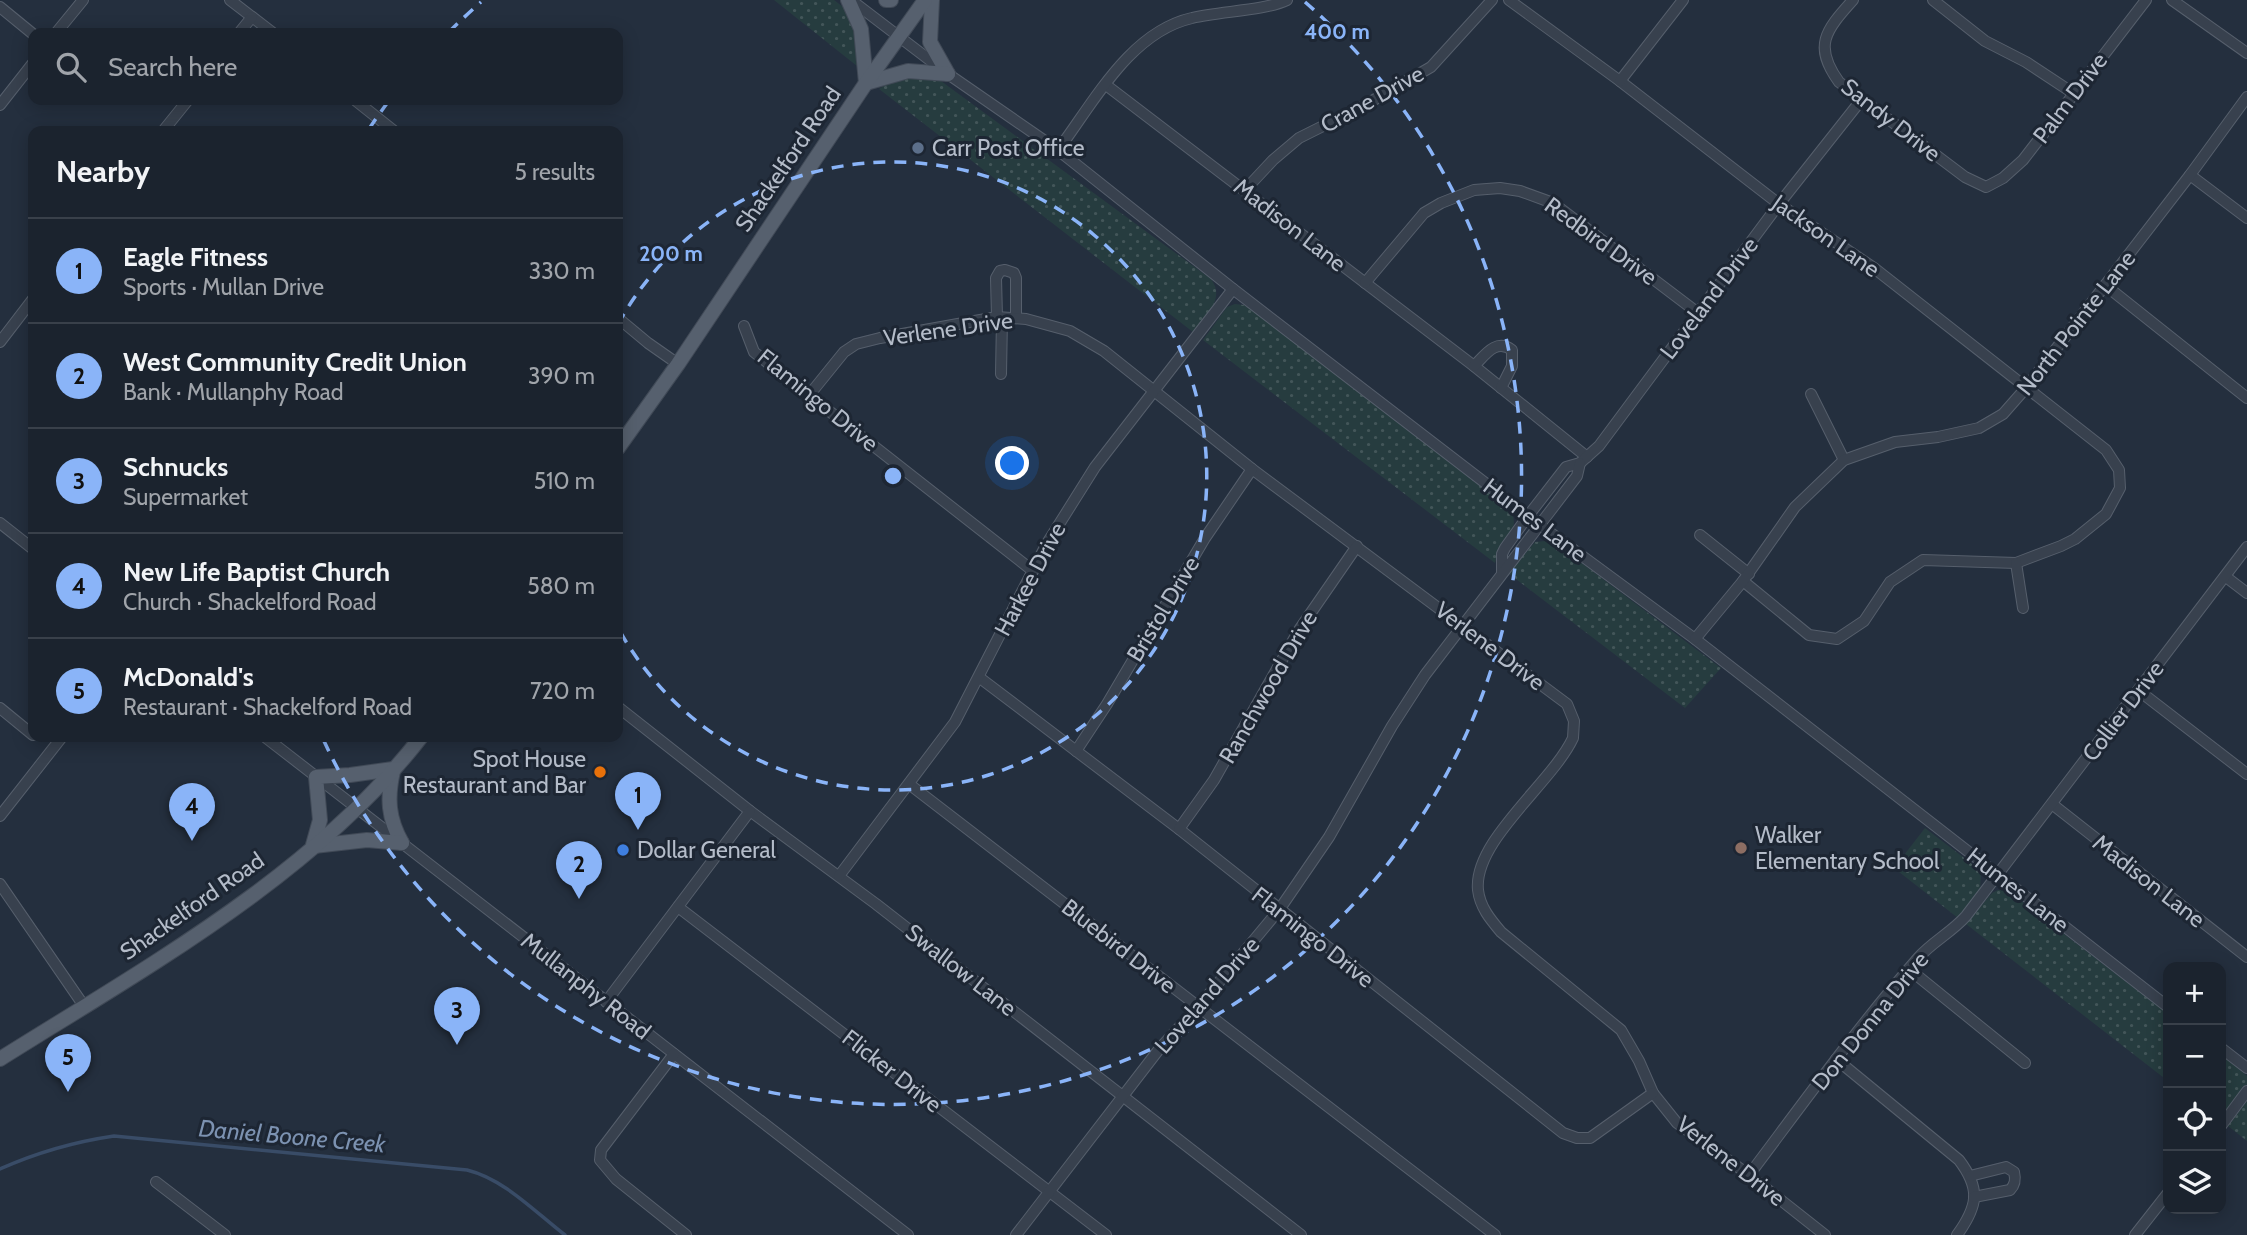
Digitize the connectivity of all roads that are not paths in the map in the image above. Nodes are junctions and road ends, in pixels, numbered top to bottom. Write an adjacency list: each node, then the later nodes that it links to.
1 (83, 0): 16 (street)
2 (230, 0): 15 (street)
3 (849, 0): 20 (street, Humes Lane); 25 (main road)
4 (925, 0): 20 (main road, Shackelford Road)
5 (932, 0): 23 (main road)
6 (1287, 0): 26 (street)
7 (1492, 0): 38 (street, Crane Drive)
8 (1510, 0): 24 (street, Jackson Lane)
9 (1683, 0): 24 (street)
10 (1853, 0): 29 (street, Sandy Drive)
11 (1933, 0): 27 (street)
12 (2146, 0): 27 (street, Palm Drive)
13 (2172, 0): 21 (street)
14 (0, 8): 19 (street)
15 (252, 17): 17 (street); 18 (street)
16 (60, 28)
17 (243, 28)
18 (266, 28)
19 (28, 30)
20 (900, 36): 23 (street, Humes Lane); 25 (main road, Shackelford Road)
21 (2247, 53)
22 (28, 70): 32 (street)
23 (947, 74): 25 (main road); 35 (street, Humes Lane)
24 (1620, 81): 39 (street, Jackson Lane)
25 (866, 83): 51 (main road, Shackelford Road)
26 (1106, 85): 35 (street); 38 (street, Madison Lane)
27 (2073, 93): 37 (street, Palm Drive)
28 (2247, 97): 36 (street, North Pointe Lane)
29 (1862, 99): 37 (street, Sandy Drive); 39 (street, Loveland Drive)
30 (184, 105): 33 (street)
31 (361, 105): 34 (street)
32 (0, 106)
33 (167, 126)
34 (388, 126)
35 (1058, 150): 43 (street, Humes Lane)
36 (2190, 175): 40 (street); 42 (street, North Pointe Lane)
37 (1986, 187)
38 (1245, 190): 41 (street, Madison Lane)
39 (1779, 204): 45 (street, Loveland Drive); 56 (street, Jackson Lane)
40 (2247, 218)
41 (1365, 283): 45 (street, Redbird Drive); 52 (street, Madison Lane)
42 (2105, 285): 56 (street, North Pointe Lane); 59 (street)
43 (1233, 289): 55 (street, Harkee Drive); 64 (street, Humes Lane)
44 (28, 306): 50 (street)
45 (1698, 313): 61 (street, Loveland Drive)
46 (999, 318): 47 (street, Verlene Drive); 47 (street); 53 (street); 57 (street, Verlene Drive)
47 (1016, 318): 55 (street, Verlene Drive)
48 (623, 322): 51 (street)
49 (744, 326): 57 (street, Flamingo Drive)
50 (0, 342)
51 (678, 364): 60 (main road, Shackelford Road)
52 (1474, 366): 54 (street, Madison Lane); 54 (street)
53 (1001, 374)
54 (1501, 387): 61 (street, Madison Lane)
55 (1154, 389): 63 (street, Verlene Drive); 72 (street, Harkee Drive)
56 (2025, 389): 62 (street, North Pointe Lane); 71 (street, Jackson Lane)
57 (810, 394): 72 (street, Flamingo Drive)
58 (1811, 394): 62 (street)
59 (2247, 398)
60 (623, 441)
61 (1584, 460): 64 (street, Loveland Drive); 66 (street, Loveland Drive)
62 (1844, 460): 75 (street, North Pointe Lane)
63 (1252, 469): 69 (street, Verlene Drive); 90 (street, Bristol Drive)
64 (1528, 516): 66 (street, Humes Lane); 73 (street, Loveland Drive)
65 (0, 523): 68 (street)
66 (1540, 525): 73 (street, Loveland Drive); 79 (street, Humes Lane)
67 (1700, 536): 75 (street)
68 (28, 545)
69 (1357, 546): 78 (street, Verlene Drive); 99 (street, Ranchwood Drive)
70 (2247, 547): 74 (street, Collier Drive)
71 (2017, 562): 75 (street); 77 (street)
72 (1033, 570): 80 (street, Harkee Drive)
73 (1502, 573): 78 (street, Loveland Drive)
74 (2226, 577): 76 (street); 81 (street, Collier Drive)
75 (1746, 578): 79 (street, North Pointe Lane)
76 (2247, 593)
77 (2023, 608)
78 (1463, 625): 106 (street, Loveland Drive); 120 (street, Verlene Drive)
79 (1695, 639): 102 (street, Humes Lane)
80 (980, 678): 90 (street, Flamingo Drive); 94 (street, Harkee Drive)
81 (2138, 690): 92 (street); 95 (street, Collier Drive)
82 (0, 708): 84 (street)
83 (623, 711): 97 (street, Swallow Lane)
84 (28, 730)
85 (43, 742): 89 (street)
86 (57, 742): 89 (street)
87 (271, 742): 93 (street, Mullanphy Road)
88 (417, 742): 91 (main road, Shackelford Road)
89 (52, 749): 98 (street)
90 (1076, 751): 99 (street, Flamingo Drive)
91 (393, 769): 93 (main road); 96 (main road, Shackelford Road); 100 (main road)
92 (2247, 774)
93 (316, 777): 96 (street, Mullanphy Road); 101 (main road)
94 (909, 783): 103 (street, Harkee Drive); 112 (street, Bluebird Drive)
95 (2052, 804): 102 (street, Collier Drive); 107 (street, Madison Lane)
96 (356, 808): 100 (street, Mullanphy Road); 101 (main road, Shackelford Road)
97 (750, 811): 103 (street, Swallow Lane); 105 (street)
98 (0, 816)
99 (1179, 829): 106 (street, Flamingo Drive)
100 (402, 843): 101 (main road); 109 (street, Mullanphy Road)
101 (313, 846): 111 (main road, Shackelford Road)
102 (1998, 874): 108 (street, Don Donna Drive); 110 (street, Humes Lane)
103 (839, 876): 121 (street, Swallow Lane)
104 (0, 884): 111 (street)
105 (678, 907): 109 (street); 126 (street, Flicker Drive)
106 (1279, 910): 112 (street, Loveland Drive); 120 (street, Flamingo Drive)
107 (2247, 957)
108 (1909, 969): 116 (street, Don Donna Drive); 117 (street)
109 (606, 1002): 114 (street, Mullanphy Road)
110 (2163, 1003)
111 (84, 1006): 115 (main road, Shackelford Road)
112 (1199, 1006): 121 (street, Loveland Drive); 135 (street, Bluebird Drive)
113 (2226, 1052): 118 (street)
114 (674, 1054): 130 (street); 131 (street, Mullanphy Road)
115 (0, 1059)
116 (1836, 1059): 123 (street, Don Donna Drive); 124 (street)
117 (2025, 1063)
118 (2247, 1068)
119 (2247, 1091): 122 (street)
120 (1653, 1093): 123 (street, Verlene Drive)
121 (1122, 1096): 126 (street, Loveland Drive); 134 (street, Swallow Lane)
122 (2226, 1119)
123 (1749, 1175): 136 (street, Verlene Drive)
124 (1970, 1176): 127 (street); 127 (street)
125 (156, 1182): 129 (street)
126 (1049, 1191): 132 (street, Loveland Drive); 133 (street, Flicker Drive)
127 (1974, 1197): 137 (street)
128 (2163, 1199): 138 (street)
129 (225, 1235)
130 (686, 1235)
131 (908, 1235)
132 (1016, 1235)
133 (1106, 1235)
134 (1301, 1235)
135 (1495, 1235)
136 (1825, 1235)
137 (1958, 1235)
138 (2135, 1235)

